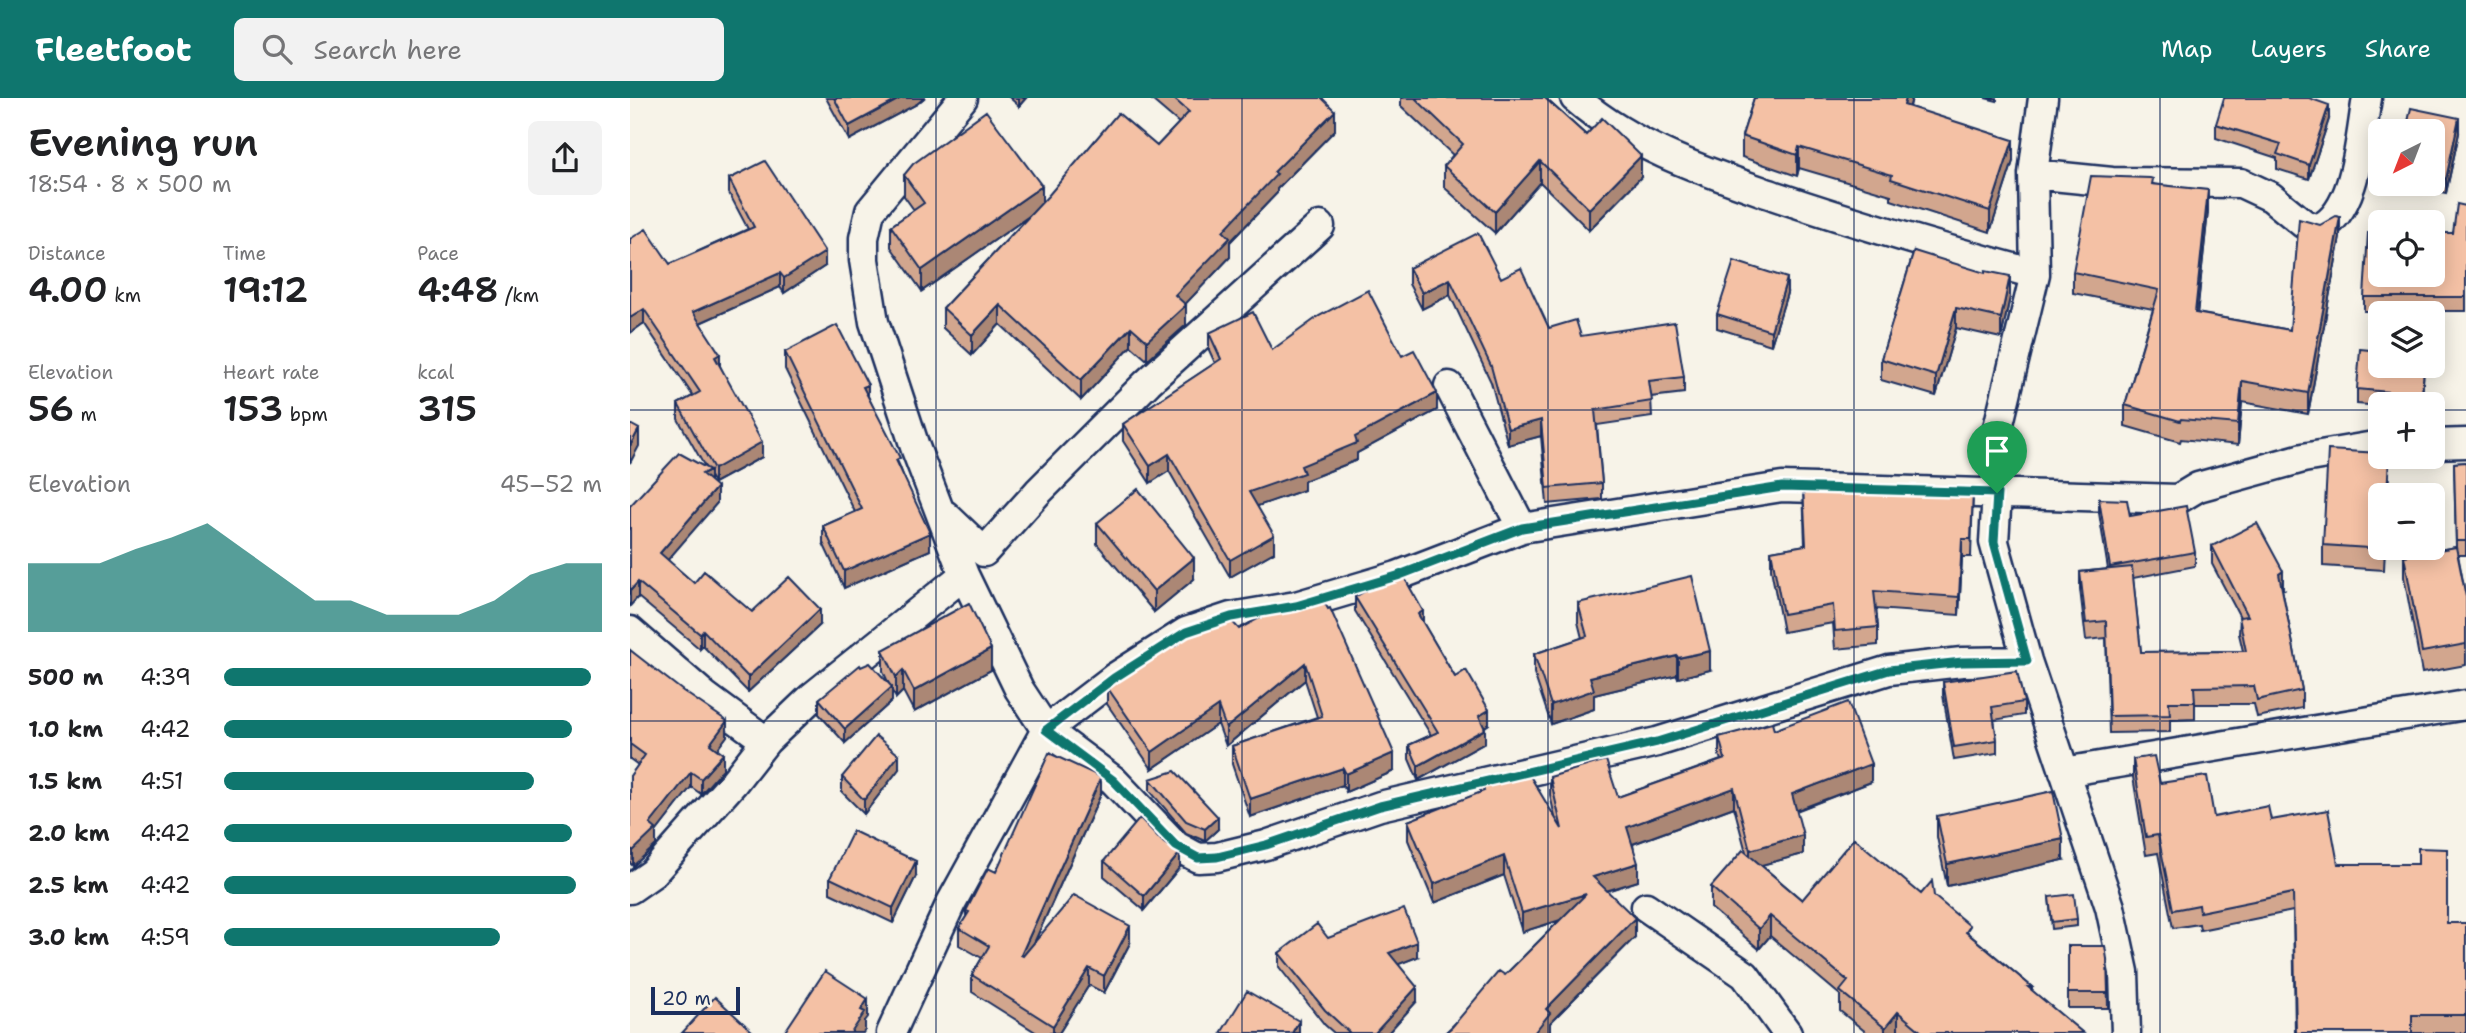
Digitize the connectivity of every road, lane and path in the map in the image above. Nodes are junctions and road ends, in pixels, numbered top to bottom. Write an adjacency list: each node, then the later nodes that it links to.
1 (962, 98): 13 (street)
2 (1575, 98): 7 (street)
3 (2043, 98): 5 (street)
4 (2367, 98): 5 (street)
5 (2033, 174): 7 (street)
6 (1320, 226): 13 (street)
7 (2035, 274): 12 (street)
8 (1449, 386): 14 (street)
9 (2466, 443): 10 (street)
10 (2445, 444)
11 (2368, 447): 12 (street)
12 (1997, 493): 14 (street); 17 (street)
13 (940, 510): 15 (street)
14 (1522, 528): 19 (street)
15 (964, 575): 19 (street); 20 (street)
16 (630, 631): 20 (street)
17 (2027, 661): 19 (street); 21 (street)
18 (2466, 705): 21 (street)
19 (1046, 730): 24 (street)
20 (766, 741): 22 (street)
21 (2064, 772): 26 (street)
22 (630, 889)
23 (1646, 907): 25 (street)
24 (891, 1033)
25 (1787, 1033)
26 (2126, 1033)

